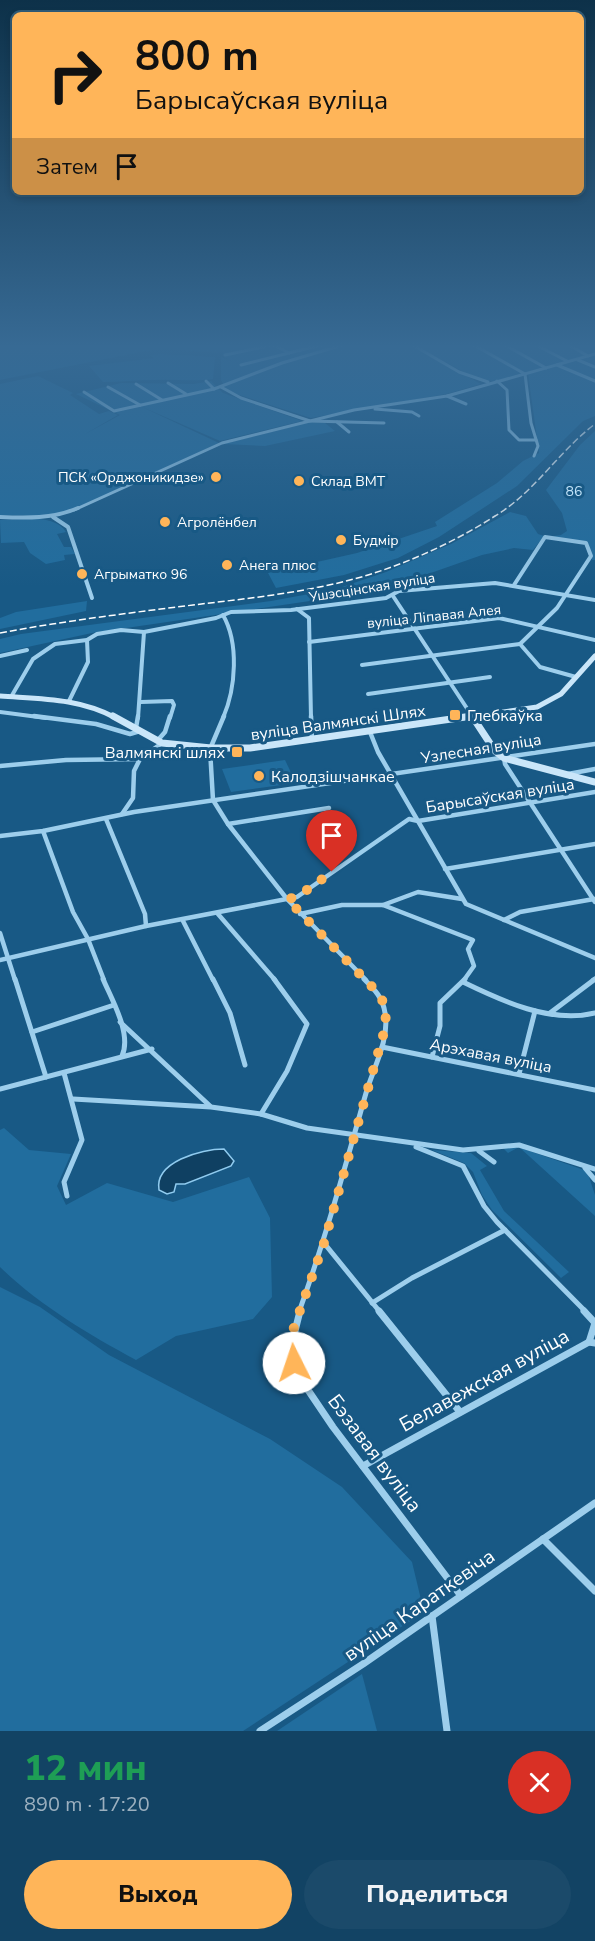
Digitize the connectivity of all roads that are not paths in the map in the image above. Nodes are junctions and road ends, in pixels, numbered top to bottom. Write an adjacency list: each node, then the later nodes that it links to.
1 (295, 425): 8 (street)
2 (340, 425): 5 (street)
3 (509, 425): 6 (street)
4 (532, 425): 6 (street)
5 (349, 432)
6 (536, 440): 7 (street)
7 (534, 456)
8 (51, 516): 9 (street); 13 (street)
9 (0, 517)
10 (514, 585): 11 (street, Ушэсцінская вуліца); 11 (street); 12 (street, Ушэсцінская вуліца)
11 (566, 595): 14 (street, Ушэсцінская вуліца); 17 (street)
12 (393, 596): 15 (street, Ушэсцінская вуліца); 18 (street)
13 (92, 598)
14 (595, 600)
15 (297, 609): 16 (street, Ушэсцінская вуліца); 22 (street)
16 (223, 615): 19 (street, Ушэсцінская вуліца); 44 (street)
17 (541, 626): 18 (street, вуліца Ліпавая Алея); 21 (street, вуліца Ліпавая Алея); 23 (street)
18 (415, 628): 22 (street, вуліца Ліпавая Алея); 25 (street)
19 (144, 632): 20 (street, Ушэсцінская вуліца); 36 (street)
20 (87, 640): 34 (street, Ушэсцінская вуліца); 35 (street)
21 (595, 640)
22 (309, 642): 42 (street)
23 (520, 644): 25 (street); 30 (street)
24 (27, 650): 26 (street)
25 (432, 655): 28 (street); 31 (street)
26 (0, 656)
27 (595, 656): 30 (main road, вуліца Валмянскі Шлях)
28 (362, 665)
29 (490, 677): 31 (street)
30 (576, 677): 38 (main road, вуліца Валмянскі Шлях)
31 (451, 683): 32 (street); 38 (street)
32 (368, 694)
33 (0, 696): 34 (main road, вуліца Валмянскі Шлях)
34 (11, 697): 35 (main road, вуліца Валмянскі Шлях)
35 (69, 701): 39 (main road, вуліца Валмянскі Шлях)
36 (141, 702): 39 (street); 41 (street)
37 (0, 712): 39 (street)
38 (472, 716): 40 (main road, вуліца Валмянскі Шлях); 45 (main road)
39 (138, 730): 41 (main road, вуліца Валмянскі Шлях)
40 (370, 732): 42 (main road, вуліца Валмянскі Шлях); 49 (street)
41 (160, 741): 44 (main road, вуліца Валмянскі Шлях); 46 (street)
42 (312, 741): 44 (main road, вуліца Валмянскі Шлях)
43 (595, 744): 45 (street, Узлесная вуліца)
44 (211, 748): 53 (street, Бэзавая вуліца)
45 (504, 758): 49 (street, Узлесная вуліца); 50 (main road); 54 (street)
46 (140, 759): 47 (street); 56 (street)
47 (0, 766)
48 (595, 769): 50 (street)
49 (392, 774): 53 (street, Узлесная вуліца); 57 (street)
50 (566, 774): 51 (main road)
51 (595, 782)
52 (595, 792): 54 (street, Барысаўская вуліца)
53 (213, 800): 56 (street, Узлесная вуліца); 61 (street, Бэзавая вуліца)
54 (530, 802): 60 (street, Барысаўская вуліца); 65 (street)
55 (329, 808): 61 (street)
56 (122, 814): 58 (street, Узлесная вуліца)
57 (415, 815): 59 (street, Барысаўская вуліца); 60 (street)
58 (106, 819): 62 (street, Узлесная вуліца); 75 (street)
59 (409, 819): 60 (street, Барысаўская вуліца); 67 (street, Барысаўская вуліца)
60 (418, 820): 66 (street)
61 (228, 824): 67 (street, Бэзавая вуліца)
62 (43, 831): 63 (street, Узлесная вуліца); 77 (street)
63 (0, 836)
64 (595, 844): 65 (street)
65 (561, 849): 66 (street); 69 (street)
66 (446, 868): 68 (street)
67 (287, 899): 71 (street, Барысаўская вуліца); 72 (street, Бэзавая вуліца)
68 (462, 899): 70 (street); 73 (street)
69 (594, 900): 73 (street)
70 (383, 905): 72 (street); 82 (street)
71 (218, 914): 74 (street, Барысаўская вуліца); 101 (street)
72 (300, 914): 89 (street, Бэзавая вуліца)
73 (504, 920): 79 (street)
74 (183, 921): 75 (street, Барысаўская вуліца); 93 (street)
75 (147, 926): 77 (street, Барысаўская вуліца)
76 (0, 933): 78 (street)
77 (88, 939): 78 (street, Барысаўская вуліца); 83 (street)
78 (8, 958): 80 (street, Барысаўская вуліца); 88 (street)
79 (595, 958)
80 (0, 960)
81 (595, 979): 85 (street)
82 (463, 982): 84 (street); 92 (street)
83 (114, 1005): 87 (street); 88 (street)
84 (535, 1011): 85 (street); 95 (street)
85 (550, 1013): 86 (street)
86 (595, 1013)
87 (120, 1022): 90 (street); 91 (street)
88 (32, 1032): 96 (street)
89 (382, 1047): 92 (street, Арэхавая вуліца); 102 (street, Бэзавая вуліца)
90 (152, 1049): 91 (street); 100 (street)
91 (122, 1056): 94 (street)
92 (432, 1057): 95 (street, Арэхавая вуліца)
93 (245, 1065)
94 (64, 1073): 96 (street); 99 (street)
95 (519, 1074): 98 (street, Арэхавая вуліца)
96 (46, 1077): 97 (street)
97 (0, 1089)
98 (595, 1090)
99 (73, 1099): 100 (street); 109 (street)
100 (211, 1107): 101 (street)
101 (261, 1114): 102 (street)
102 (354, 1135): 103 (street); 111 (street, Бэзавая вуліца)
103 (411, 1145): 104 (street); 110 (street)
104 (479, 1151): 105 (street); 106 (street)
105 (494, 1162)
106 (583, 1167): 107 (street); 108 (street)
107 (595, 1169)
108 (595, 1180)
109 (67, 1196)
110 (505, 1230): 112 (street); 113 (street)
111 (324, 1243): 112 (street); 116 (street, Бэзавая вуліца)
112 (372, 1303): 115 (street)
113 (595, 1323): 114 (street, Белавежская вуліца)
114 (592, 1342): 115 (street, Белавежская вуліца)
115 (460, 1412): 116 (street, Белавежская вуліца)
116 (363, 1466): 120 (street, Бэзавая вуліца)
117 (595, 1503): 118 (street, вуліца Караткевіча)
118 (543, 1539): 119 (street); 120 (street, вуліца Караткевіча)
119 (595, 1591)
120 (461, 1596): 121 (street, вуліца Караткевіча)
121 (432, 1616): 122 (street, вуліца Караткевіча); 123 (street)
122 (260, 1731)
123 (447, 1731)

